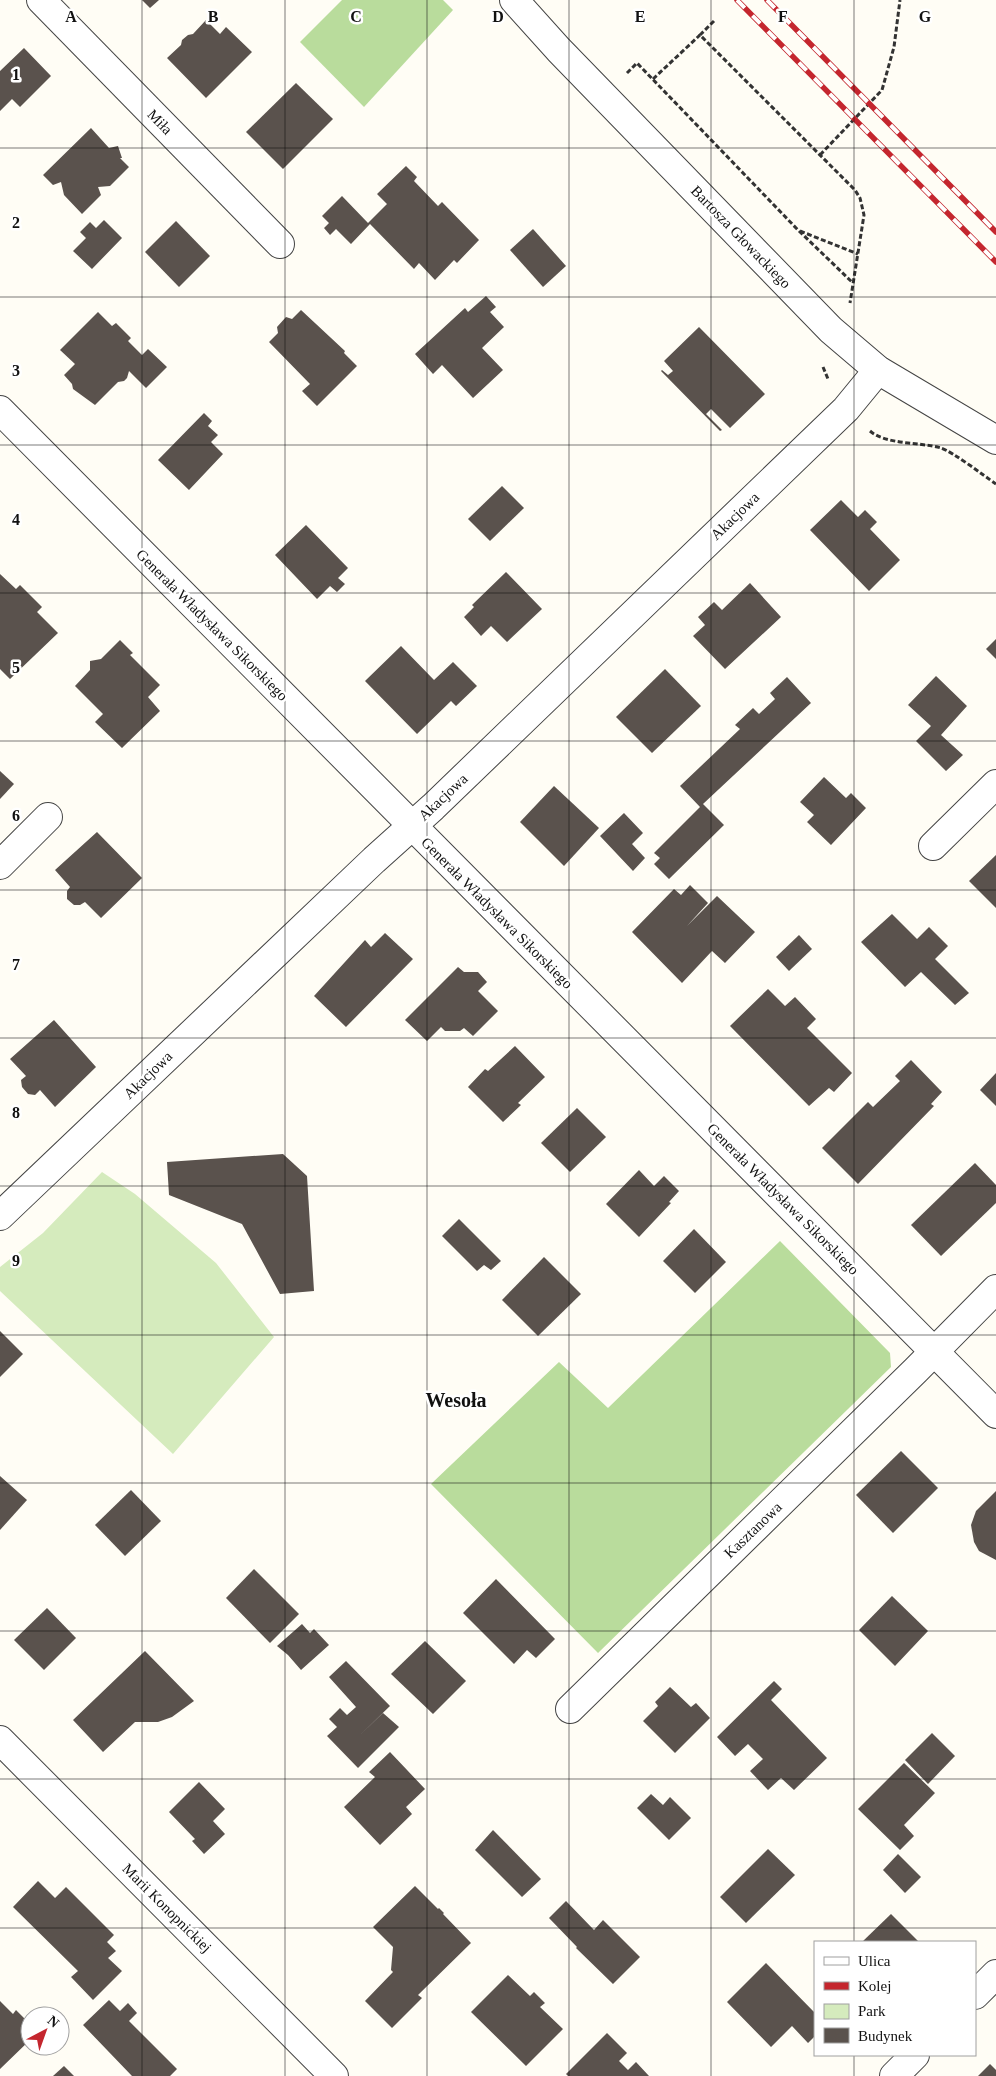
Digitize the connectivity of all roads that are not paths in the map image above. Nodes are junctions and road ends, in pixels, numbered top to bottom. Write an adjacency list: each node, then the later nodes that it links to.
1 (41, 0): 3 (street, Miła)
2 (514, 0): 4 (street, Bartosza Głowackiego)
3 (280, 244)
4 (878, 370): 6 (street, Bartosza Głowackiego); 9 (street, Akacjowa)
5 (0, 410): 9 (street, Generała Władysława Sikorskiego)
6 (996, 440)
7 (996, 784): 10 (street)
8 (48, 817): 11 (street)
9 (411, 826): 12 (street, Akacjowa); 14 (street, Generała Władysława Sikorskiego)
10 (933, 846)
11 (0, 865)
12 (0, 1216)
13 (996, 1289): 14 (street, Kasztanowa)
14 (935, 1352): 15 (street, Generała Władysława Sikorskiego); 16 (street, Kasztanowa)
15 (996, 1414)
16 (570, 1709)
17 (0, 1740): 21 (street, Marii Konopnickiej)
18 (996, 1974): 19 (street)
19 (976, 1994)
20 (914, 2056): 22 (street)
21 (334, 2076)
22 (894, 2076)

